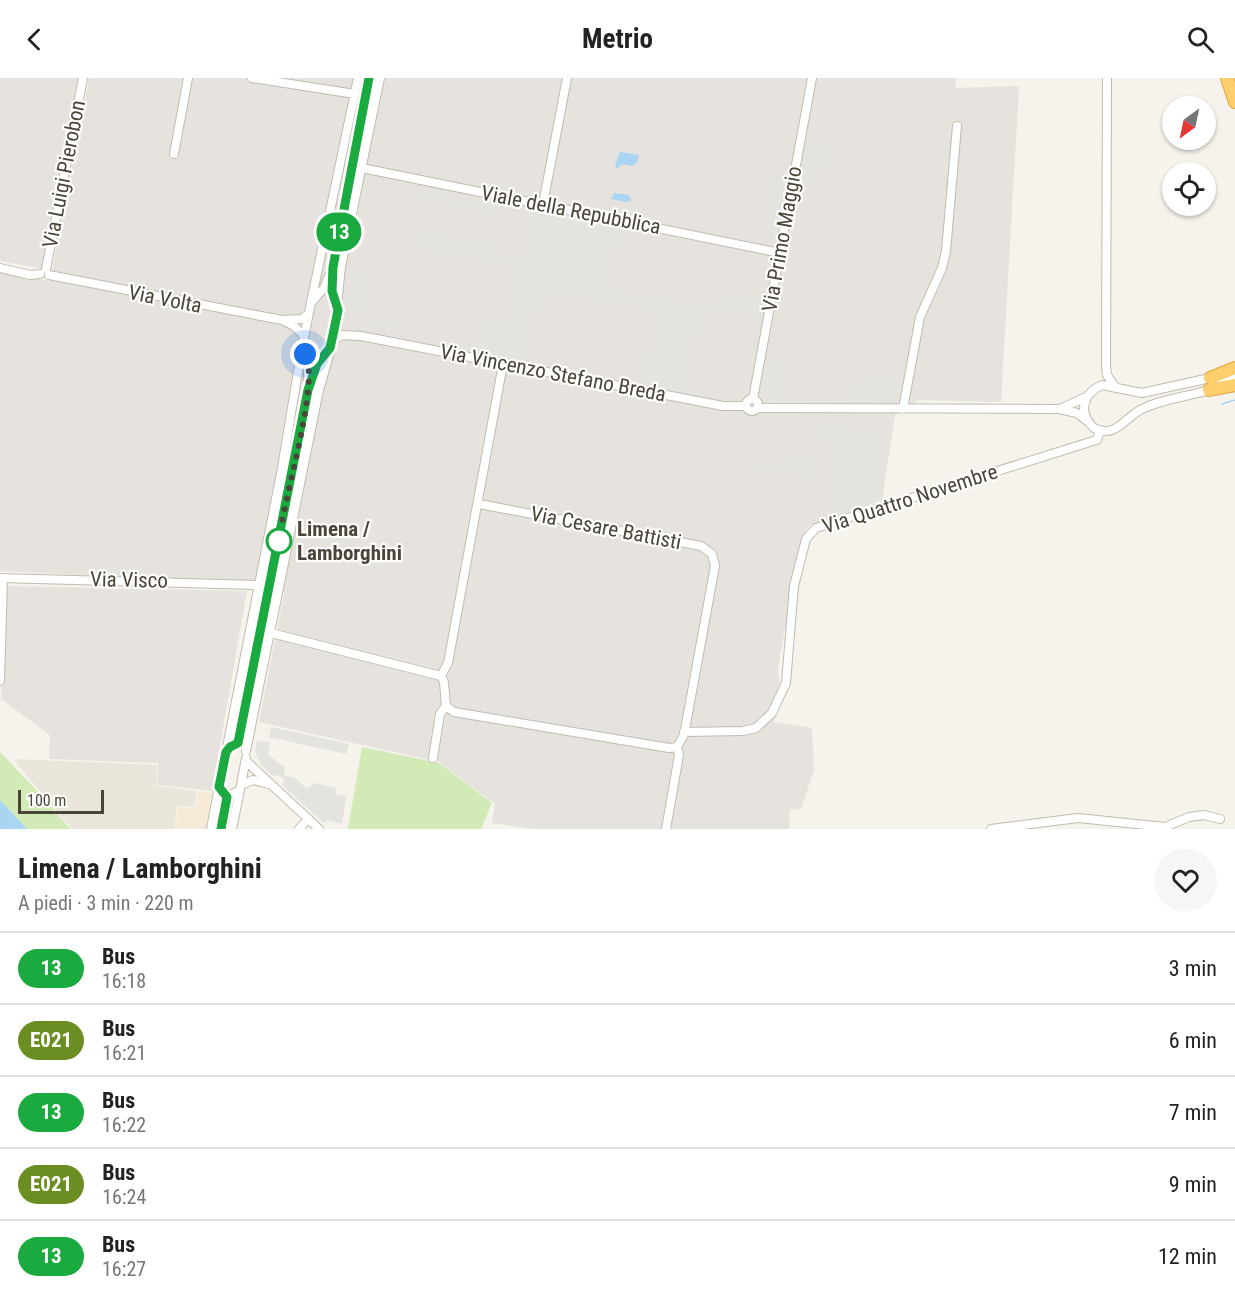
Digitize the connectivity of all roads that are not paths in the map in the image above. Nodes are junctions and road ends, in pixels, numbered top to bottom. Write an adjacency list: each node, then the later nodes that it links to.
1 (83, 78): 22 (street, Via Luigi Pierobon)
2 (188, 78): 14 (street)
3 (252, 78): 11 (street)
4 (358, 78): 11 (street)
5 (369, 78): 17 (street)
6 (380, 78): 15 (street)
7 (567, 78): 18 (street)
8 (812, 78): 19 (street, Via Primo Maggio)
9 (1107, 78): 36 (street)
10 (1227, 78): 12 (highway)
11 (355, 94): 16 (street)
12 (1235, 102)
13 (957, 126): 48 (street)
14 (174, 154)
15 (362, 168): 18 (street, Viale della Repubblica); 24 (street)
16 (336, 183): 17 (street); 25 (street)
17 (348, 185): 20 (street)
18 (543, 204): 19 (street, Viale della Repubblica)
19 (780, 253): 45 (street, Via Primo Maggio)
20 (333, 267): 23 (street); 24 (street)
21 (0, 268): 22 (street, Via Volta)
22 (45, 273): 28 (street, Via Volta)
23 (321, 294): 24 (street); 25 (street)
24 (335, 301): 27 (street)
25 (310, 303): 26 (street)
26 (308, 314): 28 (street); 29 (street)
27 (337, 316): 30 (street, Via Vincenzo Stefano Breda); 31 (street)
28 (282, 320): 29 (street)
29 (304, 336): 32 (street)
30 (361, 336): 31 (street, Via Vincenzo Stefano Breda); 35 (street, Via Vincenzo Stefano Breda)
31 (331, 345): 34 (street); 54 (street)
32 (302, 347): 33 (street); 56 (street)
33 (307, 356): 34 (street); 43 (street)
34 (322, 359): 43 (street)
35 (503, 364): 46 (street, Via Vincenzo Stefano Breda); 52 (street)
36 (1106, 365): 41 (street); 42 (street)
37 (1235, 368): 39 (highway)
38 (1235, 377): 39 (street)
39 (1210, 384): 40 (highway); 42 (street); 51 (street)
40 (1235, 385)
41 (1097, 387): 42 (street); 44 (street, Via Vincenzo Stefano Breda)
42 (1116, 387)
43 (308, 390): 53 (street)
44 (1086, 397): 49 (street, Via Vincenzo Stefano Breda); 50 (street)
45 (753, 399): 46 (street); 47 (street)
46 (746, 406): 47 (street, Via Vincenzo Stefano Breda)
47 (758, 408): 48 (street, Via Vincenzo Stefano Breda)
48 (903, 409): 49 (street, Via Vincenzo Stefano Breda)
49 (1059, 409): 50 (street, Via Vincenzo Stefano Breda)
50 (1087, 422): 51 (street, Via Vincenzo Stefano Breda)
51 (1100, 431): 63 (street, Via Quattro Novembre)
52 (479, 504): 58 (street); 63 (street, Via Cesare Battisti)
53 (274, 564): 54 (street); 60 (street)
54 (285, 566): 57 (street)
55 (2, 578): 56 (street, Via Visco); 59 (street)
56 (257, 585): 66 (street)
57 (271, 633): 58 (street); 61 (street)
58 (441, 676): 62 (street)
59 (0, 681)
60 (246, 702): 61 (street); 64 (street)
61 (257, 704): 67 (street)
62 (446, 706): 65 (street); 68 (street)
63 (684, 732): 65 (street, Via Cesare Battisti)
64 (238, 743): 66 (street); 67 (street)
65 (677, 747): 80 (street, Via Cesare Battisti)
66 (226, 752): 70 (street)
67 (246, 756): 69 (street); 71 (street)
68 (433, 758)
69 (270, 785): 71 (street); 73 (street)
70 (219, 787): 72 (street); 75 (street)
71 (241, 787): 72 (street); 77 (street)
72 (227, 797): 76 (street)
73 (308, 819): 78 (street); 79 (street)
74 (1220, 819): 81 (street)
75 (211, 829)
76 (221, 829)
77 (232, 829)
78 (299, 829)
79 (319, 829)
80 (666, 829)
81 (992, 829)

